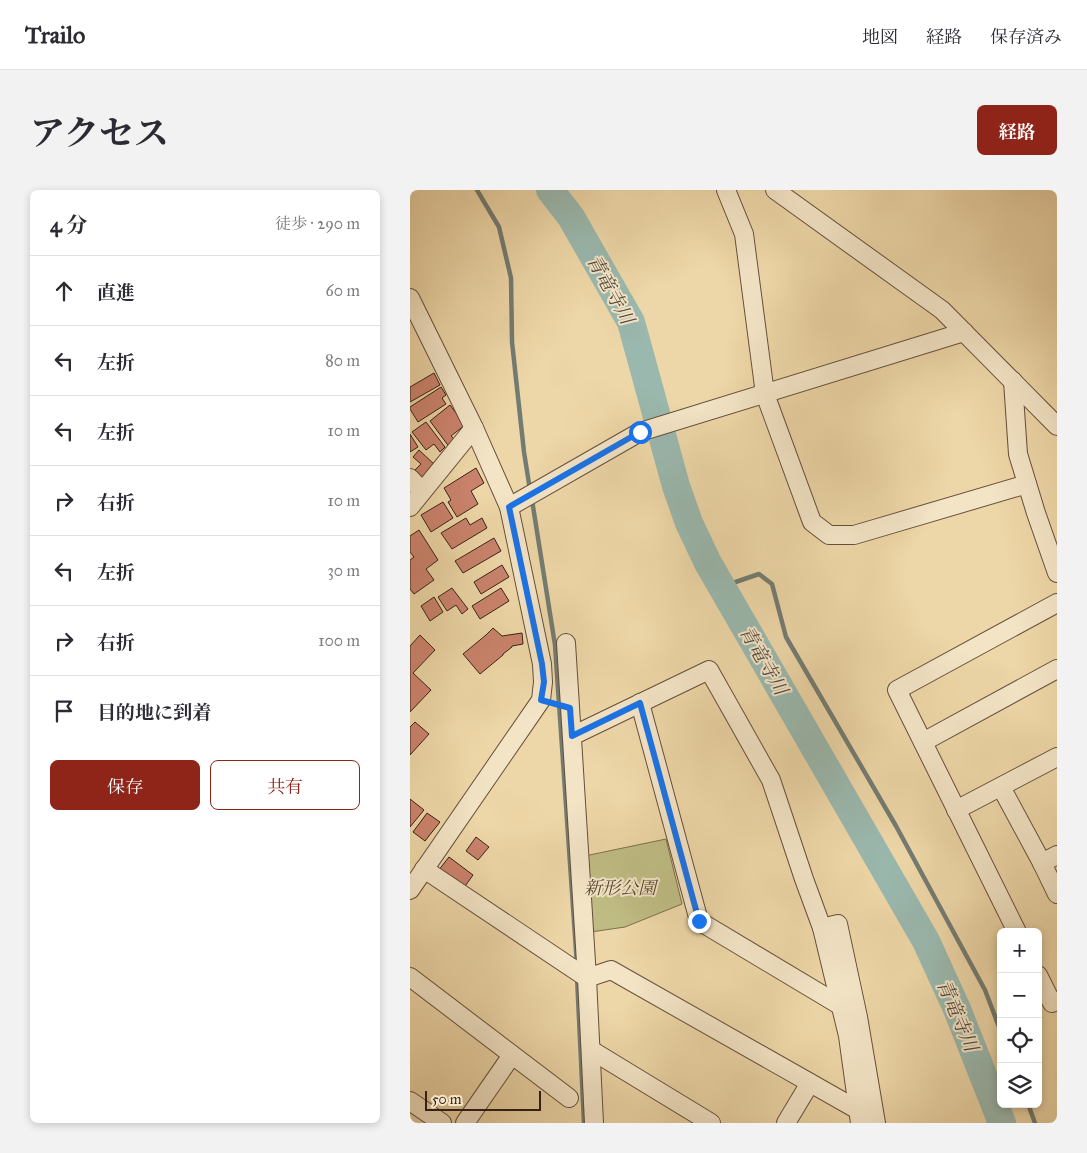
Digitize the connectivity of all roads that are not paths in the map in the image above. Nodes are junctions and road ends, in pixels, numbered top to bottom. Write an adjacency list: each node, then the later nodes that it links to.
1 (726, 190): 6 (street)
2 (775, 190): 4 (street)
3 (410, 298): 8 (street)
4 (964, 332): 5 (street); 6 (street)
5 (1013, 382): 7 (street); 10 (street)
6 (765, 394): 10 (street); 13 (street)
7 (1055, 420)
8 (474, 428): 11 (street); 13 (street)
9 (410, 478): 11 (street)
10 (1027, 484): 14 (street)
11 (422, 491): 12 (street)
12 (410, 507)
13 (509, 507): 18 (street)
14 (1057, 573)
15 (1057, 603): 22 (street)
16 (566, 644): 20 (street)
17 (1057, 669): 22 (street)
18 (541, 700): 20 (street); 27 (street)
19 (640, 703): 21 (street); 30 (street); 36 (street)
20 (570, 708): 21 (street)
21 (572, 736): 33 (street)
22 (922, 742): 25 (street)
23 (1057, 757): 24 (street)
24 (1001, 787): 25 (street); 26 (street)
25 (956, 810): 31 (street)
26 (1049, 859): 29 (street)
27 (424, 870): 28 (street); 33 (street)
28 (410, 890)
29 (1057, 894)
30 (822, 928): 36 (street); 48 (street)
31 (1015, 928)
32 (410, 977): 38 (street)
33 (587, 978): 37 (street); 39 (street)
34 (1042, 983): 35 (street)
35 (1057, 1000)
36 (841, 1006): 42 (street)
37 (591, 1050): 45 (street); 46 (street)
38 (512, 1055): 40 (street); 44 (street)
39 (810, 1083): 42 (street); 47 (street)
40 (569, 1098)
41 (410, 1101): 43 (street)
42 (859, 1117)
43 (442, 1123)
44 (465, 1123)
45 (594, 1123)
46 (711, 1123)
47 (786, 1123)
48 (876, 1123)

